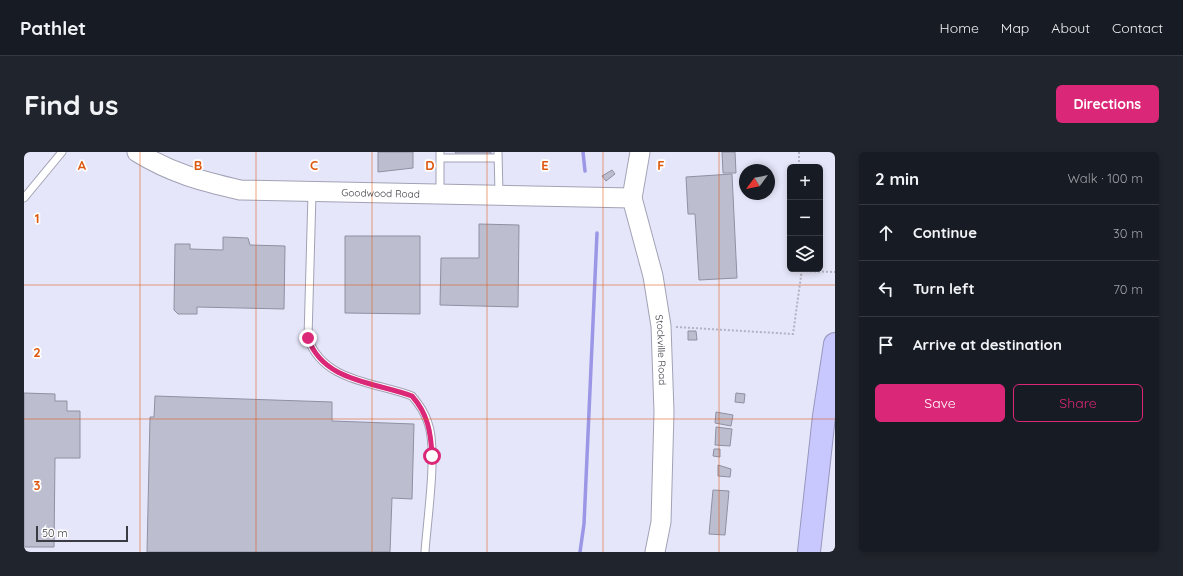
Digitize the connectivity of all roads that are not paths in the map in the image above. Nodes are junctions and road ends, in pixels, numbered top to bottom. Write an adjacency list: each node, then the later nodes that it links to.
1 (62, 152): 9 (lane)
2 (137, 152): 6 (street, Goodwood Road)
3 (640, 152): 10 (street, Stockville Road)
4 (440, 155): 5 (lane); 7 (lane)
5 (498, 155): 8 (lane)
6 (312, 192): 7 (street, Goodwood Road); 12 (lane)
7 (440, 193): 8 (street, Goodwood Road)
8 (499, 194): 10 (street, Goodwood Road)
9 (24, 198)
10 (632, 198): 13 (street, Stockville Road)
11 (835, 344): 14 (highway)
12 (425, 552)
13 (655, 552)
14 (809, 552)

